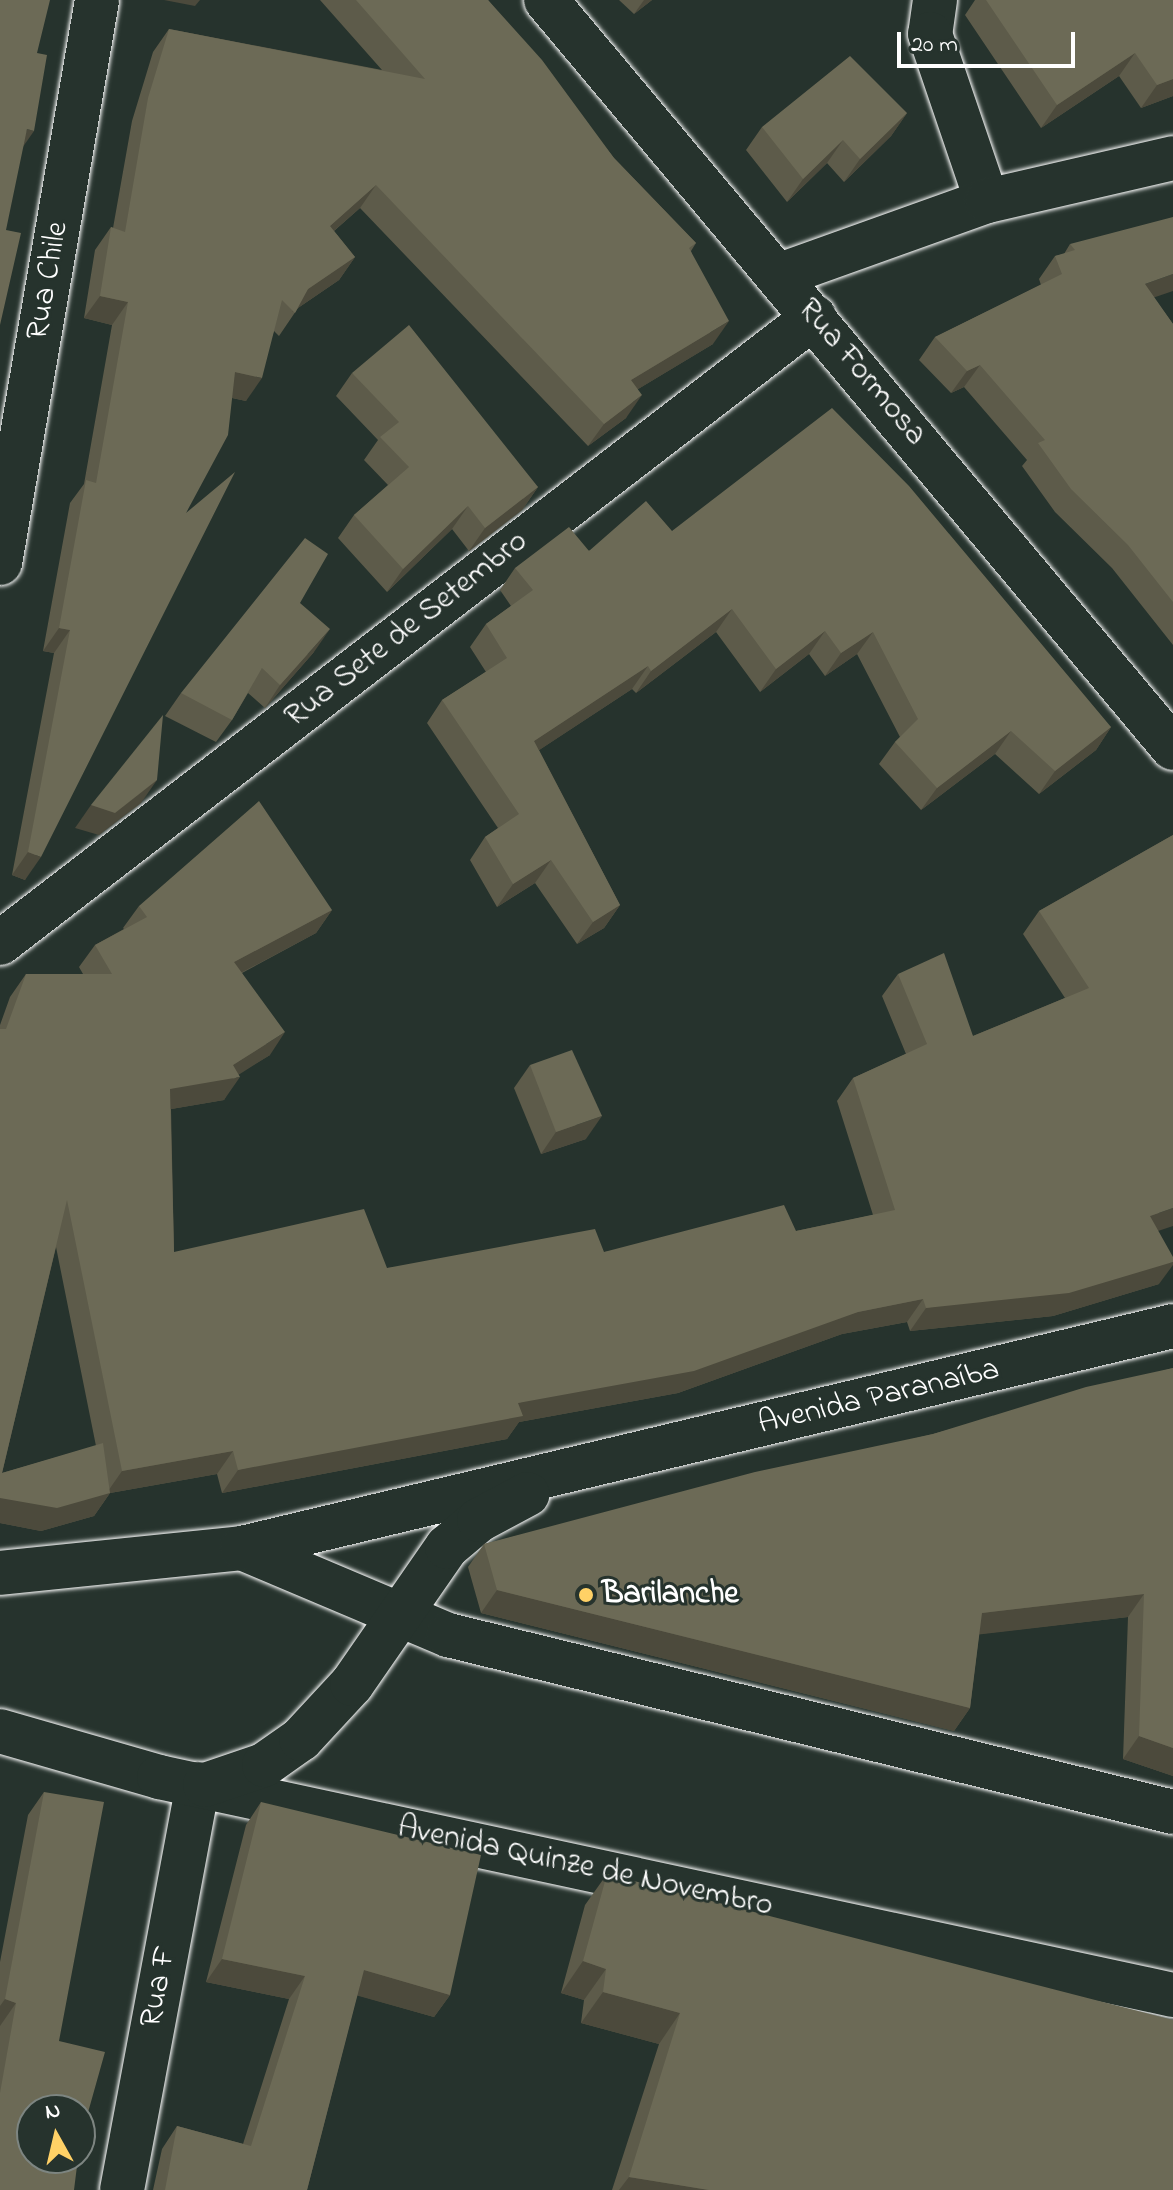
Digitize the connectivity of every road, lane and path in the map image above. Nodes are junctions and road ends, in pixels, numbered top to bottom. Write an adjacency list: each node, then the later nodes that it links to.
1 (97, 0): 8 (street, Rua Chile)
2 (546, 0): 6 (street, Rua Formosa)
3 (935, 0): 5 (street)
4 (1173, 158): 5 (street)
5 (987, 201): 6 (street)
6 (780, 275): 7 (street, Rua Formosa)
7 (814, 317): 9 (street, Rua Formosa); 10 (street, Rua Sete de Setembro)
8 (0, 563)
9 (1173, 748)
10 (0, 943)
11 (1173, 1326): 12 (street, Avenida Paranaíba)
12 (583, 1465): 13 (street); 15 (street)
13 (242, 1548): 14 (street); 15 (street)
14 (0, 1573)
15 (398, 1619): 17 (street); 18 (street)
16 (0, 1731): 17 (street, Avenida Quinze de Novembro)
17 (201, 1784): 19 (street, Avenida Quinze de Novembro); 20 (street, Rua F)
18 (1173, 1812)
19 (1173, 1995)
20 (122, 2190)

